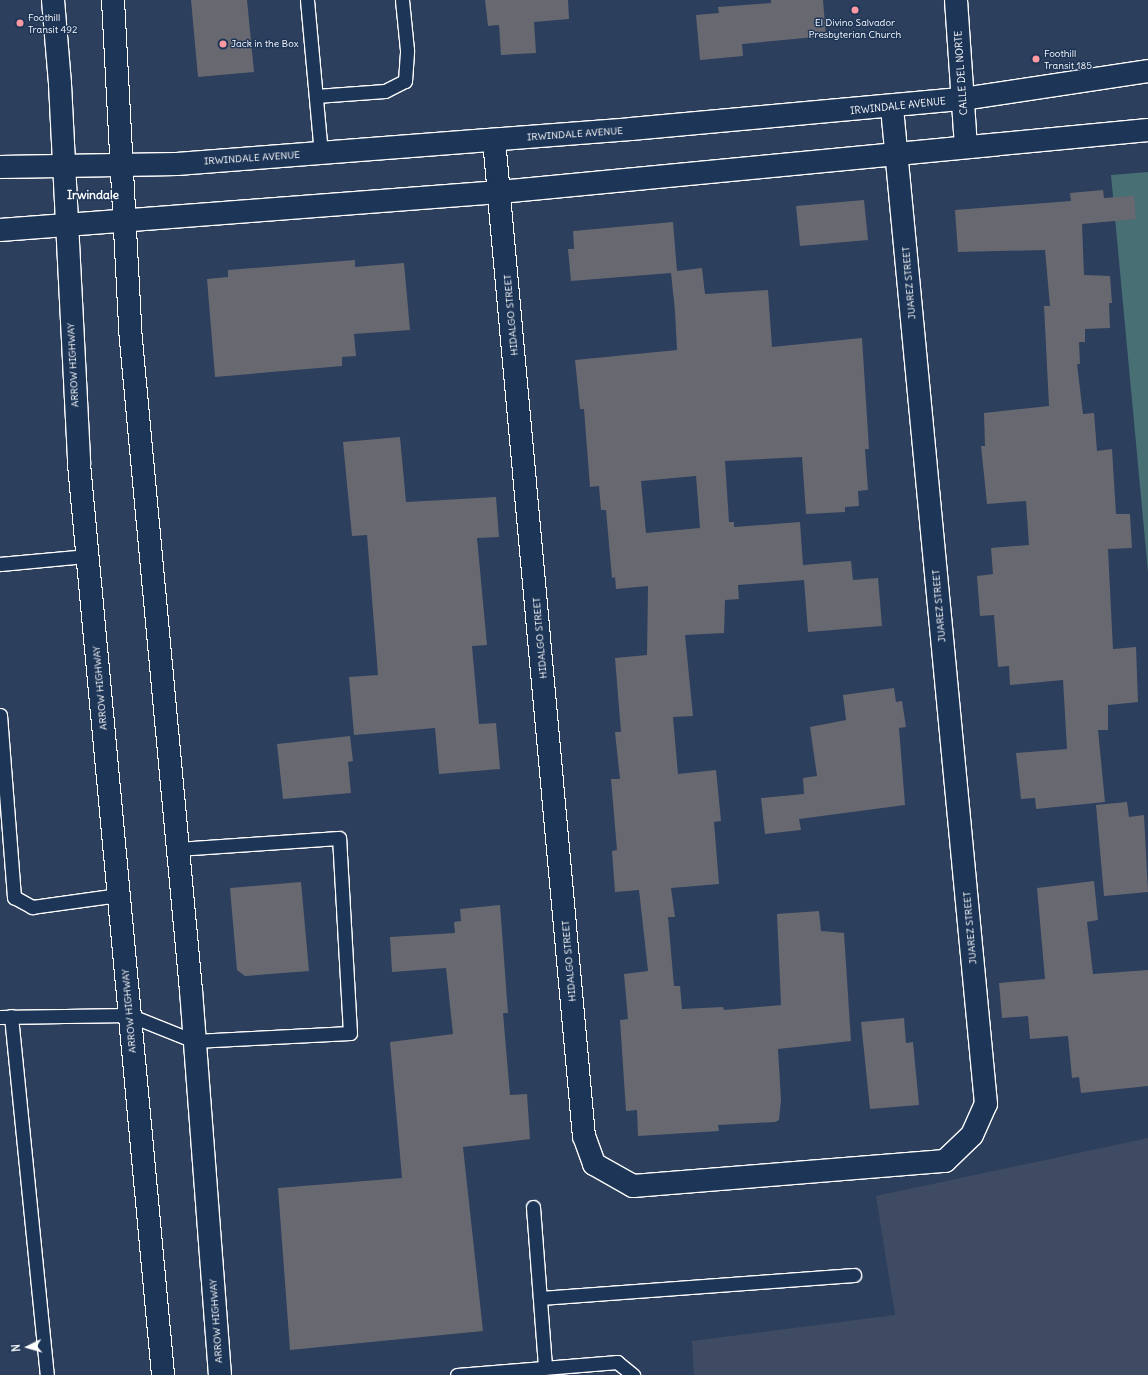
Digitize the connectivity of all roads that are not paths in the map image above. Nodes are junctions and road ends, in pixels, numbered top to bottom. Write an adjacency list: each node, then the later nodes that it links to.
1 (53, 0): 17 (main road, ARROW HIGHWAY)
2 (113, 0): 15 (main road, ARROW HIGHWAY)
3 (307, 0): 7 (lane)
4 (402, 0): 7 (lane)
5 (956, 0): 8 (main road, CALLE DEL NORTE)
6 (1148, 71): 8 (main road, IRWINDALE AVENUE)
7 (316, 96): 13 (lane)
8 (963, 99): 9 (main road, IRWINDALE AVENUE); 12 (main road, CALLE DEL NORTE)
9 (892, 107): 11 (main road, IRWINDALE AVENUE); 14 (main road, JUAREZ STREET)
10 (1148, 130): 12 (main road)
11 (494, 140): 13 (main road, IRWINDALE AVENUE); 18 (main road, HIDALGO STREET)
12 (966, 147): 14 (main road)
13 (321, 153): 15 (main road, IRWINDALE AVENUE)
14 (896, 154): 18 (main road); 30 (main road, JUAREZ STREET)
15 (120, 166): 17 (main road, IRWINDALE AVENUE); 19 (main road, ARROW HIGHWAY)
16 (0, 168): 17 (main road, IRWINDALE AVENUE)
17 (64, 168): 20 (main road, ARROW HIGHWAY)
18 (500, 192): 19 (main road); 30 (main road, HIDALGO STREET)
19 (124, 221): 20 (main road); 25 (main road, ARROW HIGHWAY)
20 (66, 224): 21 (main road); 22 (main road, ARROW HIGHWAY)
21 (0, 230)
22 (87, 556): 23 (lane); 26 (main road, ARROW HIGHWAY)
23 (0, 564)
24 (0, 715): 26 (lane)
25 (176, 849): 29 (main road, ARROW HIGHWAY); 29 (lane)
26 (119, 895): 27 (main road, ARROW HIGHWAY)
27 (130, 1015): 28 (lane); 29 (lane); 36 (main road, ARROW HIGHWAY)
28 (5, 1016): 35 (lane)
29 (194, 1041): 37 (main road, ARROW HIGHWAY)
30 (986, 1104)
31 (533, 1207): 33 (lane)
32 (854, 1275): 33 (lane)
33 (540, 1298): 34 (lane)
34 (545, 1368): 38 (lane); 39 (lane)
35 (47, 1375)
36 (163, 1375)
37 (220, 1375)
38 (457, 1375)
39 (633, 1375)

